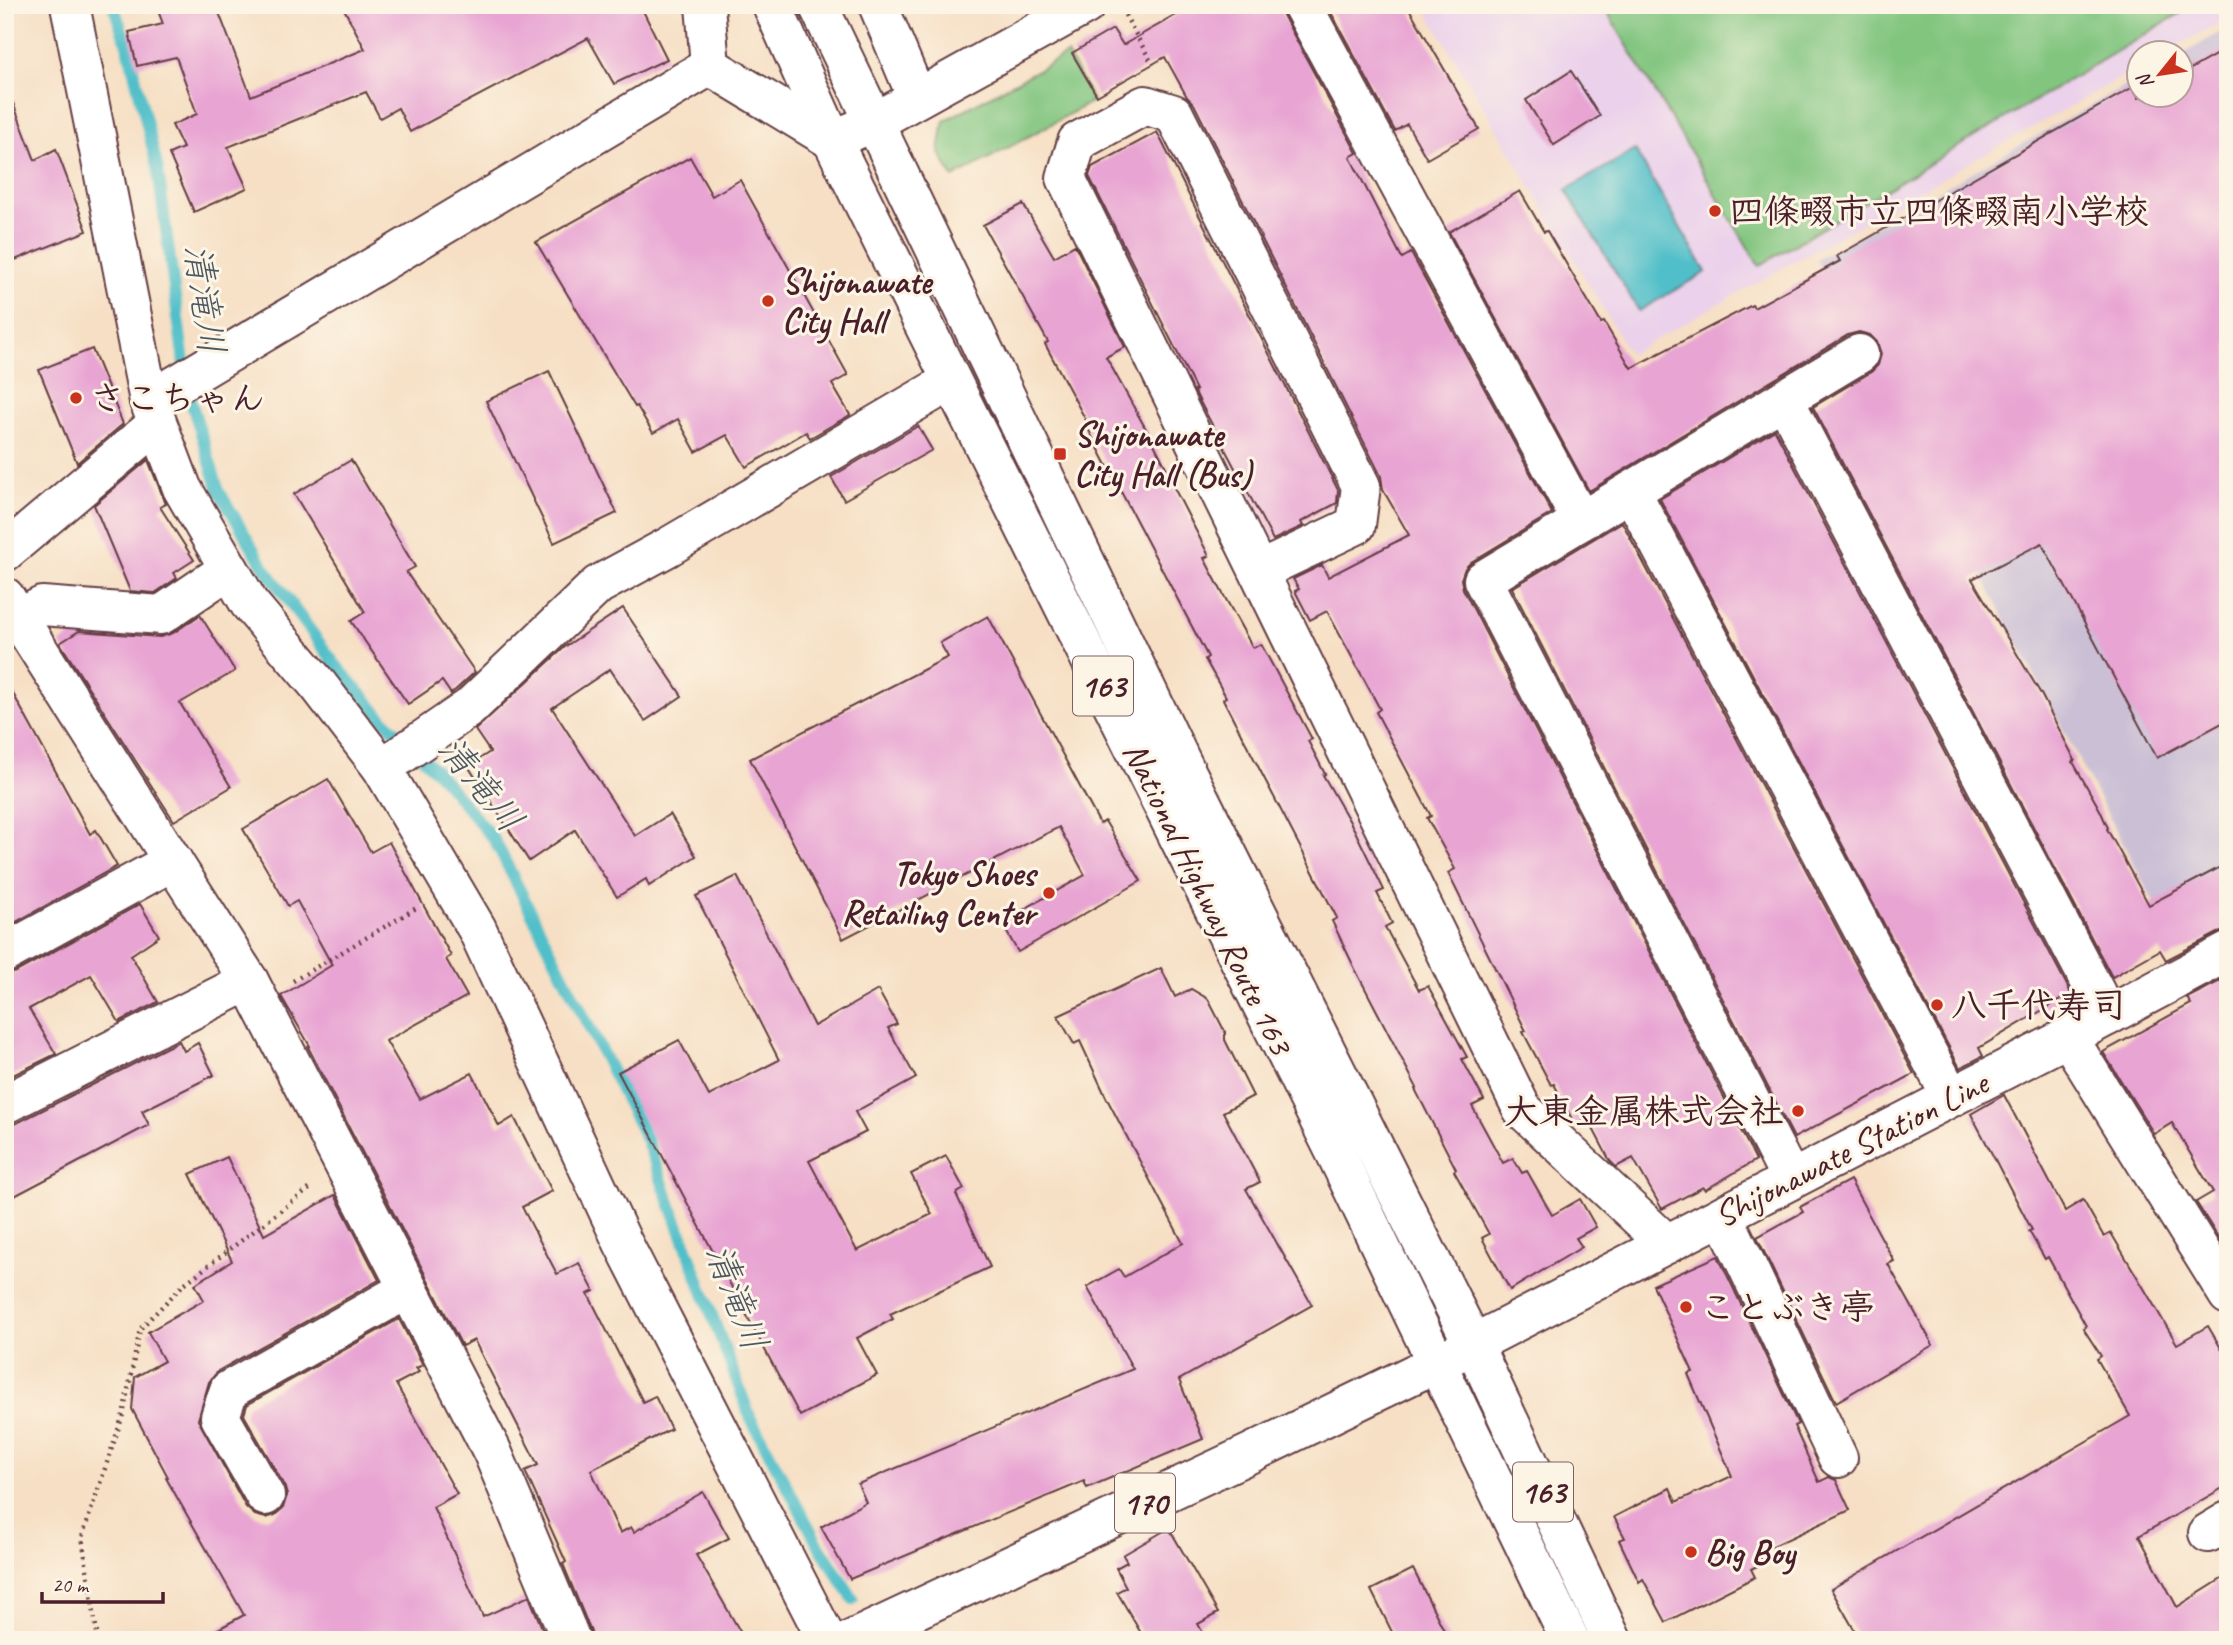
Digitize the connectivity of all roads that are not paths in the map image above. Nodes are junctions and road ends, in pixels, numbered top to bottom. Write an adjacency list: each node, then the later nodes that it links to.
1 (70, 5): 14 (main road)
2 (705, 5): 8 (main road)
3 (772, 5): 11 (main road, National Highway Route 163 / 163)
4 (818, 5): 10 (main road, National Highway Route 163 / 163)
5 (878, 5): 9 (main road)
6 (1086, 5): 9 (main road)
7 (1302, 5): 17 (main road)
8 (710, 66): 11 (main road); 14 (main road)
9 (917, 98): 10 (main road)
10 (873, 122): 11 (main road); 36 (main road, National Highway Route 163 / 163)
11 (832, 140): 13 (main road, National Highway Route 163 / 163)
12 (1859, 354): 15 (main road)
13 (951, 381): 22 (main road); 37 (main road, National Highway Route 163 / 163)
14 (168, 397): 18 (main road); 19 (main road)
15 (1784, 399): 16 (main road); 27 (main road)
16 (1630, 491): 17 (main road); 29 (main road)
17 (1581, 521): 31 (main road)
18 (5, 552)
19 (229, 569): 21 (main road); 22 (main road)
20 (1259, 571): 20 (main road); 33 (main road)
21 (12, 608): 23 (main road)
22 (386, 766): 41 (main road)
23 (173, 861): 25 (main road); 26 (main road)
24 (2228, 951): 27 (main road, Shijonawate Station Line)
25 (5, 953)
26 (254, 991): 30 (main road); 34 (main road)
27 (2108, 1016): 28 (main road, Shijonawate Station Line)
28 (2068, 1037): 29 (main road, Shijonawate Station Line); 35 (main road)
29 (1951, 1097): 31 (main road, Shijonawate Station Line)
30 (5, 1104)
31 (1791, 1180): 32 (main road, Shijonawate Station Line)
32 (1723, 1215): 33 (main road, Shijonawate Station Line); 38 (main road)
33 (1667, 1244): 36 (main road, Shijonawate Station Line)
34 (408, 1289): 39 (main road); 40 (main road)
35 (2228, 1295)
36 (1473, 1344): 37 (main road, 170); 44 (main road, National Highway Route 163 / 163)
37 (1437, 1364): 42 (main road, 170); 43 (main road, National Highway Route 163 / 163)
38 (1838, 1458)
39 (265, 1496)
40 (571, 1640)
41 (827, 1640)
42 (851, 1640)
43 (1570, 1640)
44 (1612, 1640)

